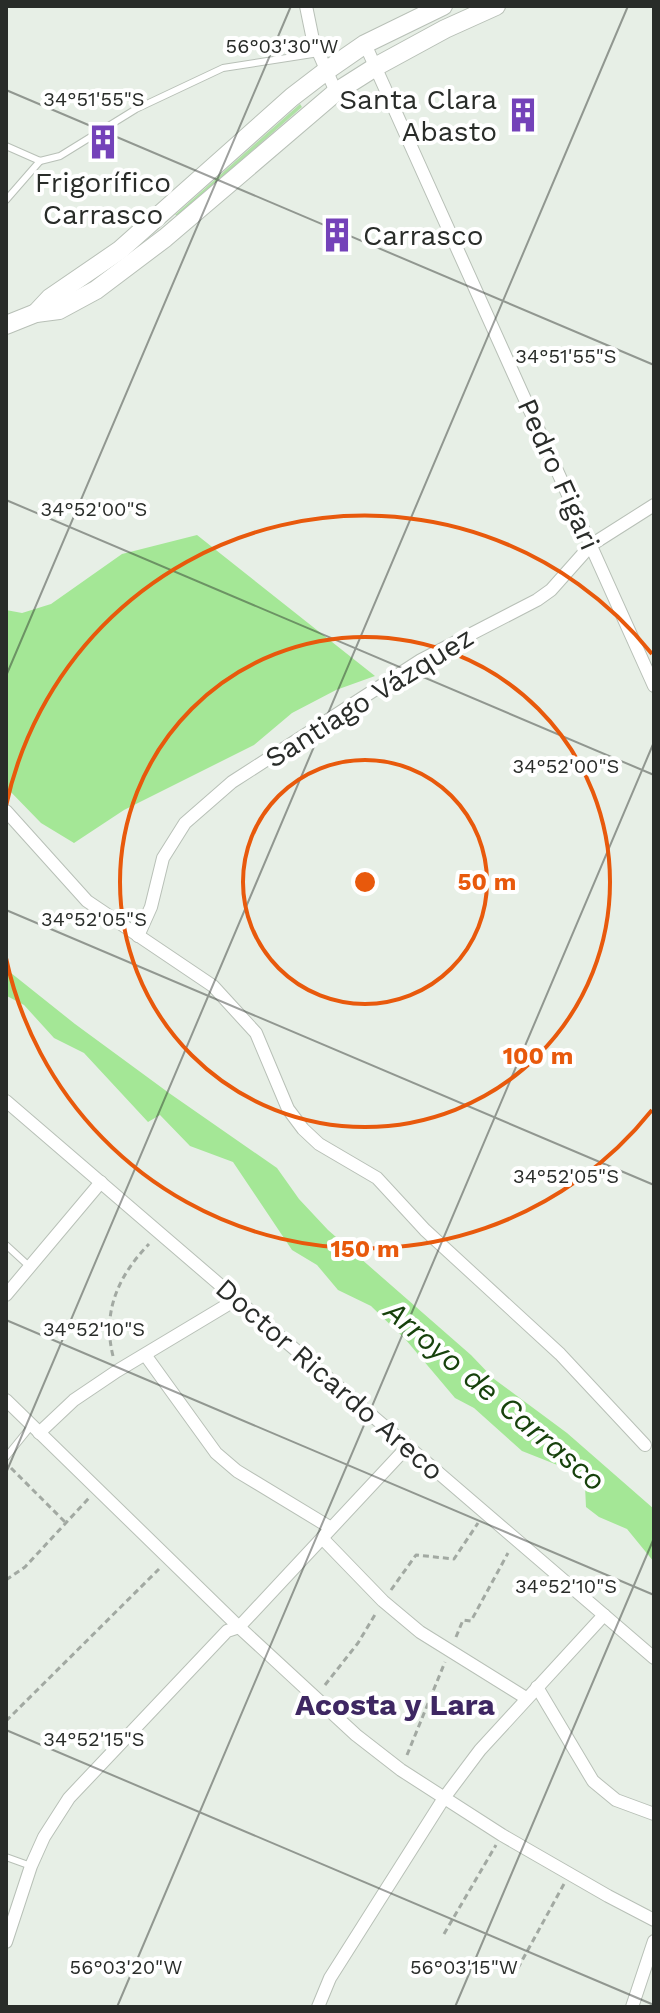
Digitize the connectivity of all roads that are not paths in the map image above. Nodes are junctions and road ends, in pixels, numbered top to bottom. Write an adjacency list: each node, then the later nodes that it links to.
1 (306, 6): 5 (street)
2 (443, 6): 4 (main road)
3 (496, 6): 6 (main road)
4 (365, 44): 6 (street, Pedro Figari); 7 (main road)
5 (319, 53): 7 (street); 10 (lane)
6 (377, 66): 8 (main road); 15 (street, Pedro Figari)
7 (326, 71): 8 (street); 12 (main road)
8 (336, 92): 12 (main road)
9 (6, 146): 10 (lane)
10 (40, 161): 11 (lane)
11 (6, 200)
12 (36, 313): 13 (main road)
13 (6, 325)
14 (654, 505): 15 (street, Santiago Vázquez)
15 (591, 545): 16 (street, Pedro Figari); 18 (street, Santiago Vázquez)
16 (654, 686)
17 (6, 811): 18 (street)
18 (138, 936): 28 (street)
19 (6, 1101): 20 (street, Doctor Ricardo Areco)
20 (101, 1182): 22 (street); 24 (street, Doctor Ricardo Areco)
21 (6, 1245): 22 (lane)
22 (30, 1267): 23 (street)
23 (6, 1295)
24 (237, 1299): 25 (street); 29 (street, Doctor Ricardo Areco)
25 (146, 1356): 27 (street); 31 (street)
26 (6, 1400): 27 (street)
27 (36, 1429): 30 (lane); 33 (street)
28 (645, 1445)
29 (408, 1446): 31 (street); 32 (street, Doctor Ricardo Areco)
30 (6, 1459)
31 (326, 1533): 33 (street); 36 (street)
32 (604, 1615): 34 (street, Doctor Ricardo Areco); 35 (street)
33 (239, 1627): 37 (street); 40 (street)
34 (654, 1658)
35 (537, 1687): 36 (street); 38 (street)
36 (526, 1698): 37 (street)
37 (444, 1798): 41 (street); 44 (street)
38 (654, 1814)
39 (6, 1857): 40 (lane)
40 (31, 1866): 43 (street)
41 (654, 1920)
42 (654, 1941): 45 (street)
43 (6, 1942)
44 (318, 2007)
45 (632, 2007)

